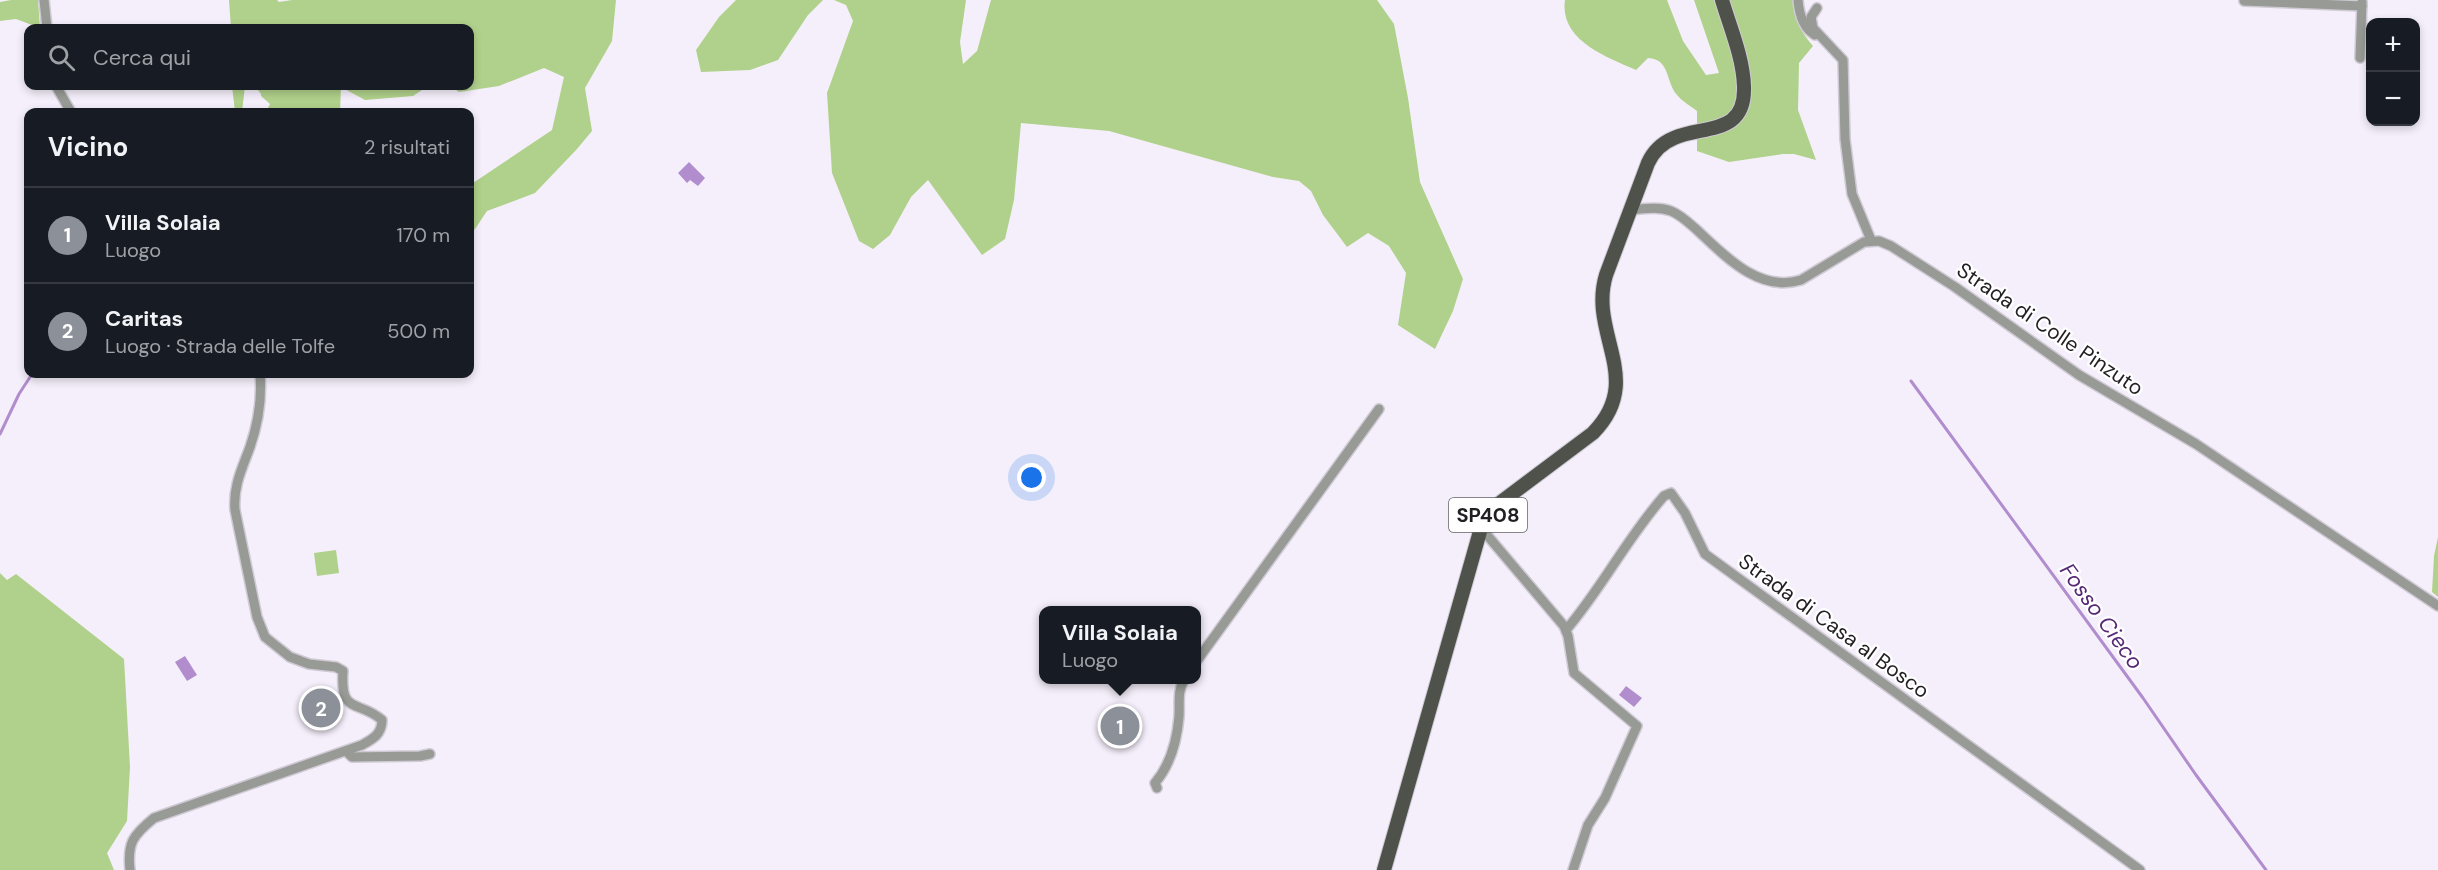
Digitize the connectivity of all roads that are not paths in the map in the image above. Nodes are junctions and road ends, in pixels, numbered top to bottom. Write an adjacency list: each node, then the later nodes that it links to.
1 (44, 0): 7 (street)
2 (1722, 0): 12 (main road, SP408)
3 (1798, 0): 8 (street)
4 (2244, 1): 5 (street)
5 (2362, 3): 9 (street)
6 (1817, 8): 8 (street)
7 (47, 24)
8 (1829, 45): 13 (street)
9 (2360, 58)
10 (58, 90): 11 (street)
11 (69, 108)
12 (1629, 210): 13 (street); 16 (main road, SP408)
13 (1871, 240): 17 (street, Strada di Colle Pinzuto)
14 (260, 378): 21 (street)
15 (1379, 409): 19 (street)
16 (1481, 528): 18 (street); 25 (main road, SP408)
17 (2438, 606)
18 (1566, 630): 26 (street); 27 (street, Strada di Casa al Bosco)
19 (1201, 656)
20 (1182, 684): 23 (street)
21 (346, 751): 22 (street); 24 (street)
22 (430, 754)
23 (1156, 788)
24 (130, 870)
25 (1384, 870)
26 (1573, 870)
27 (2140, 870)

